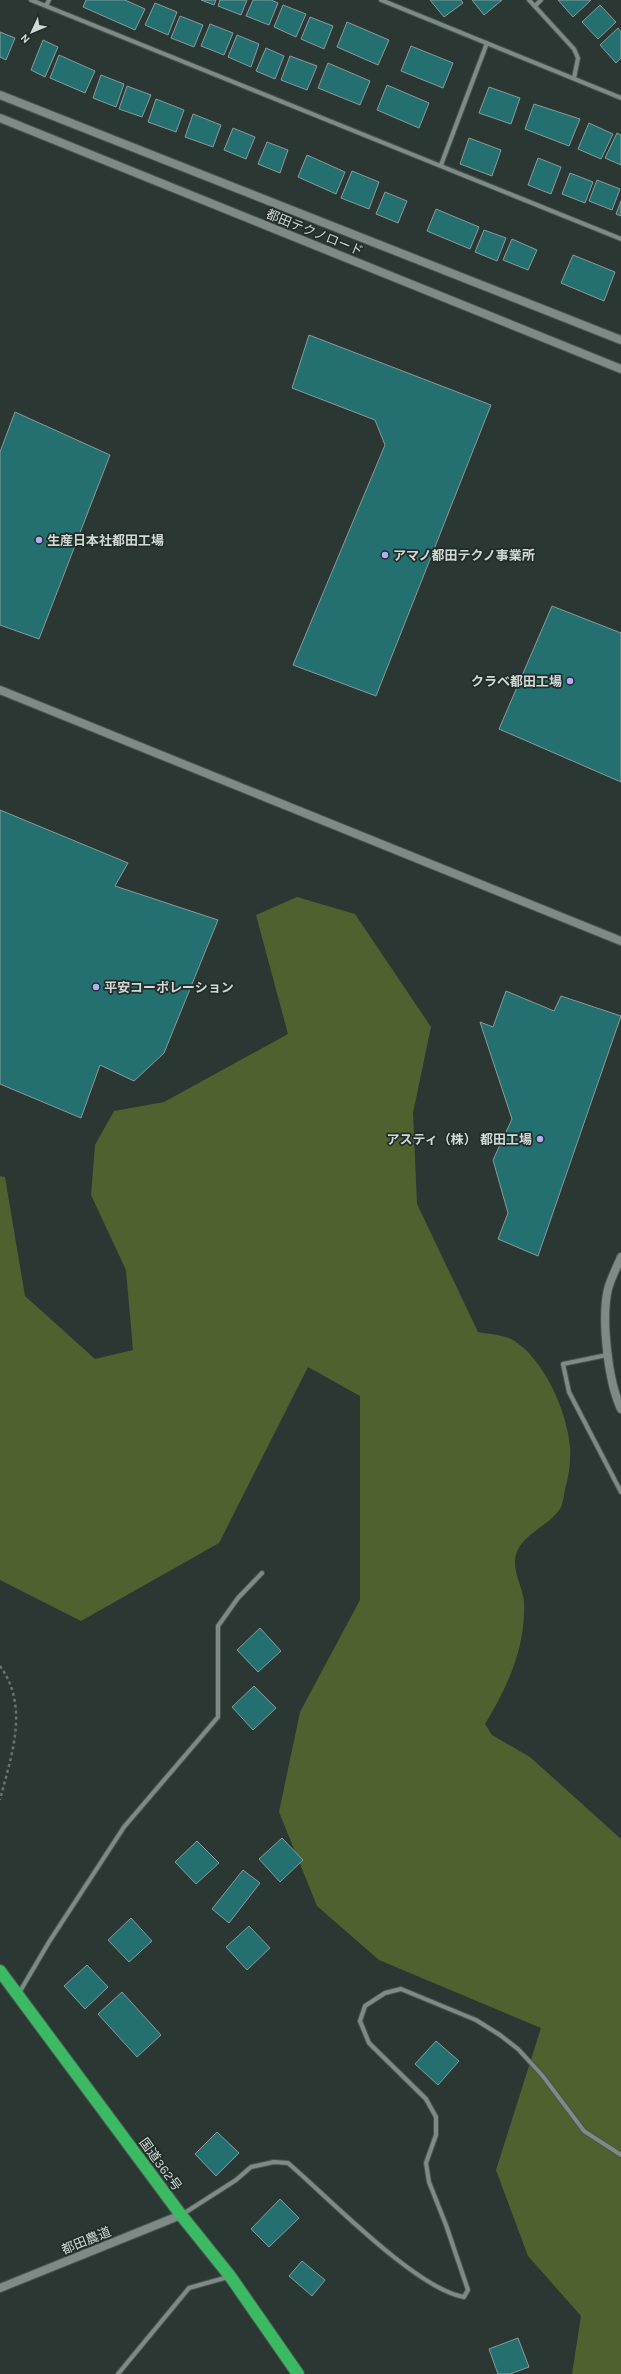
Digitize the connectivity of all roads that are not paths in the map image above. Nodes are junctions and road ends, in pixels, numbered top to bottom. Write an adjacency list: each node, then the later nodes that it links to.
1 (30, 0): 6 (street)
2 (49, 0): 6 (street)
3 (381, 0): 8 (street)
4 (529, 0): 7 (street)
5 (541, 0): 7 (street)
6 (46, 6): 13 (street)
7 (534, 6): 9 (street)
8 (487, 43): 9 (street); 13 (street)
9 (574, 78): 11 (street)
10 (0, 94): 15 (street, 都田テクノロード)
11 (621, 98)
12 (0, 118): 16 (street, 都田テクノロード)
13 (441, 165): 14 (street)
14 (621, 239)
15 (621, 340)
16 (621, 369)
17 (0, 690): 18 (street)
18 (621, 941)
19 (621, 1257): 20 (street)
20 (607, 1355): 21 (street); 22 (street)
21 (621, 1408)
22 (621, 1492)
23 (262, 1573): 25 (street)
24 (0, 1971): 25 (highway, 国道362号)
25 (19, 1994): 27 (highway, 国道362号)
26 (621, 2155): 27 (street)
27 (181, 2214): 28 (highway, 国道362号); 29 (street, 都田農道)
28 (230, 2276): 30 (street); 31 (highway, 国道362号)
29 (0, 2288)
30 (118, 2374)
31 (298, 2374)

